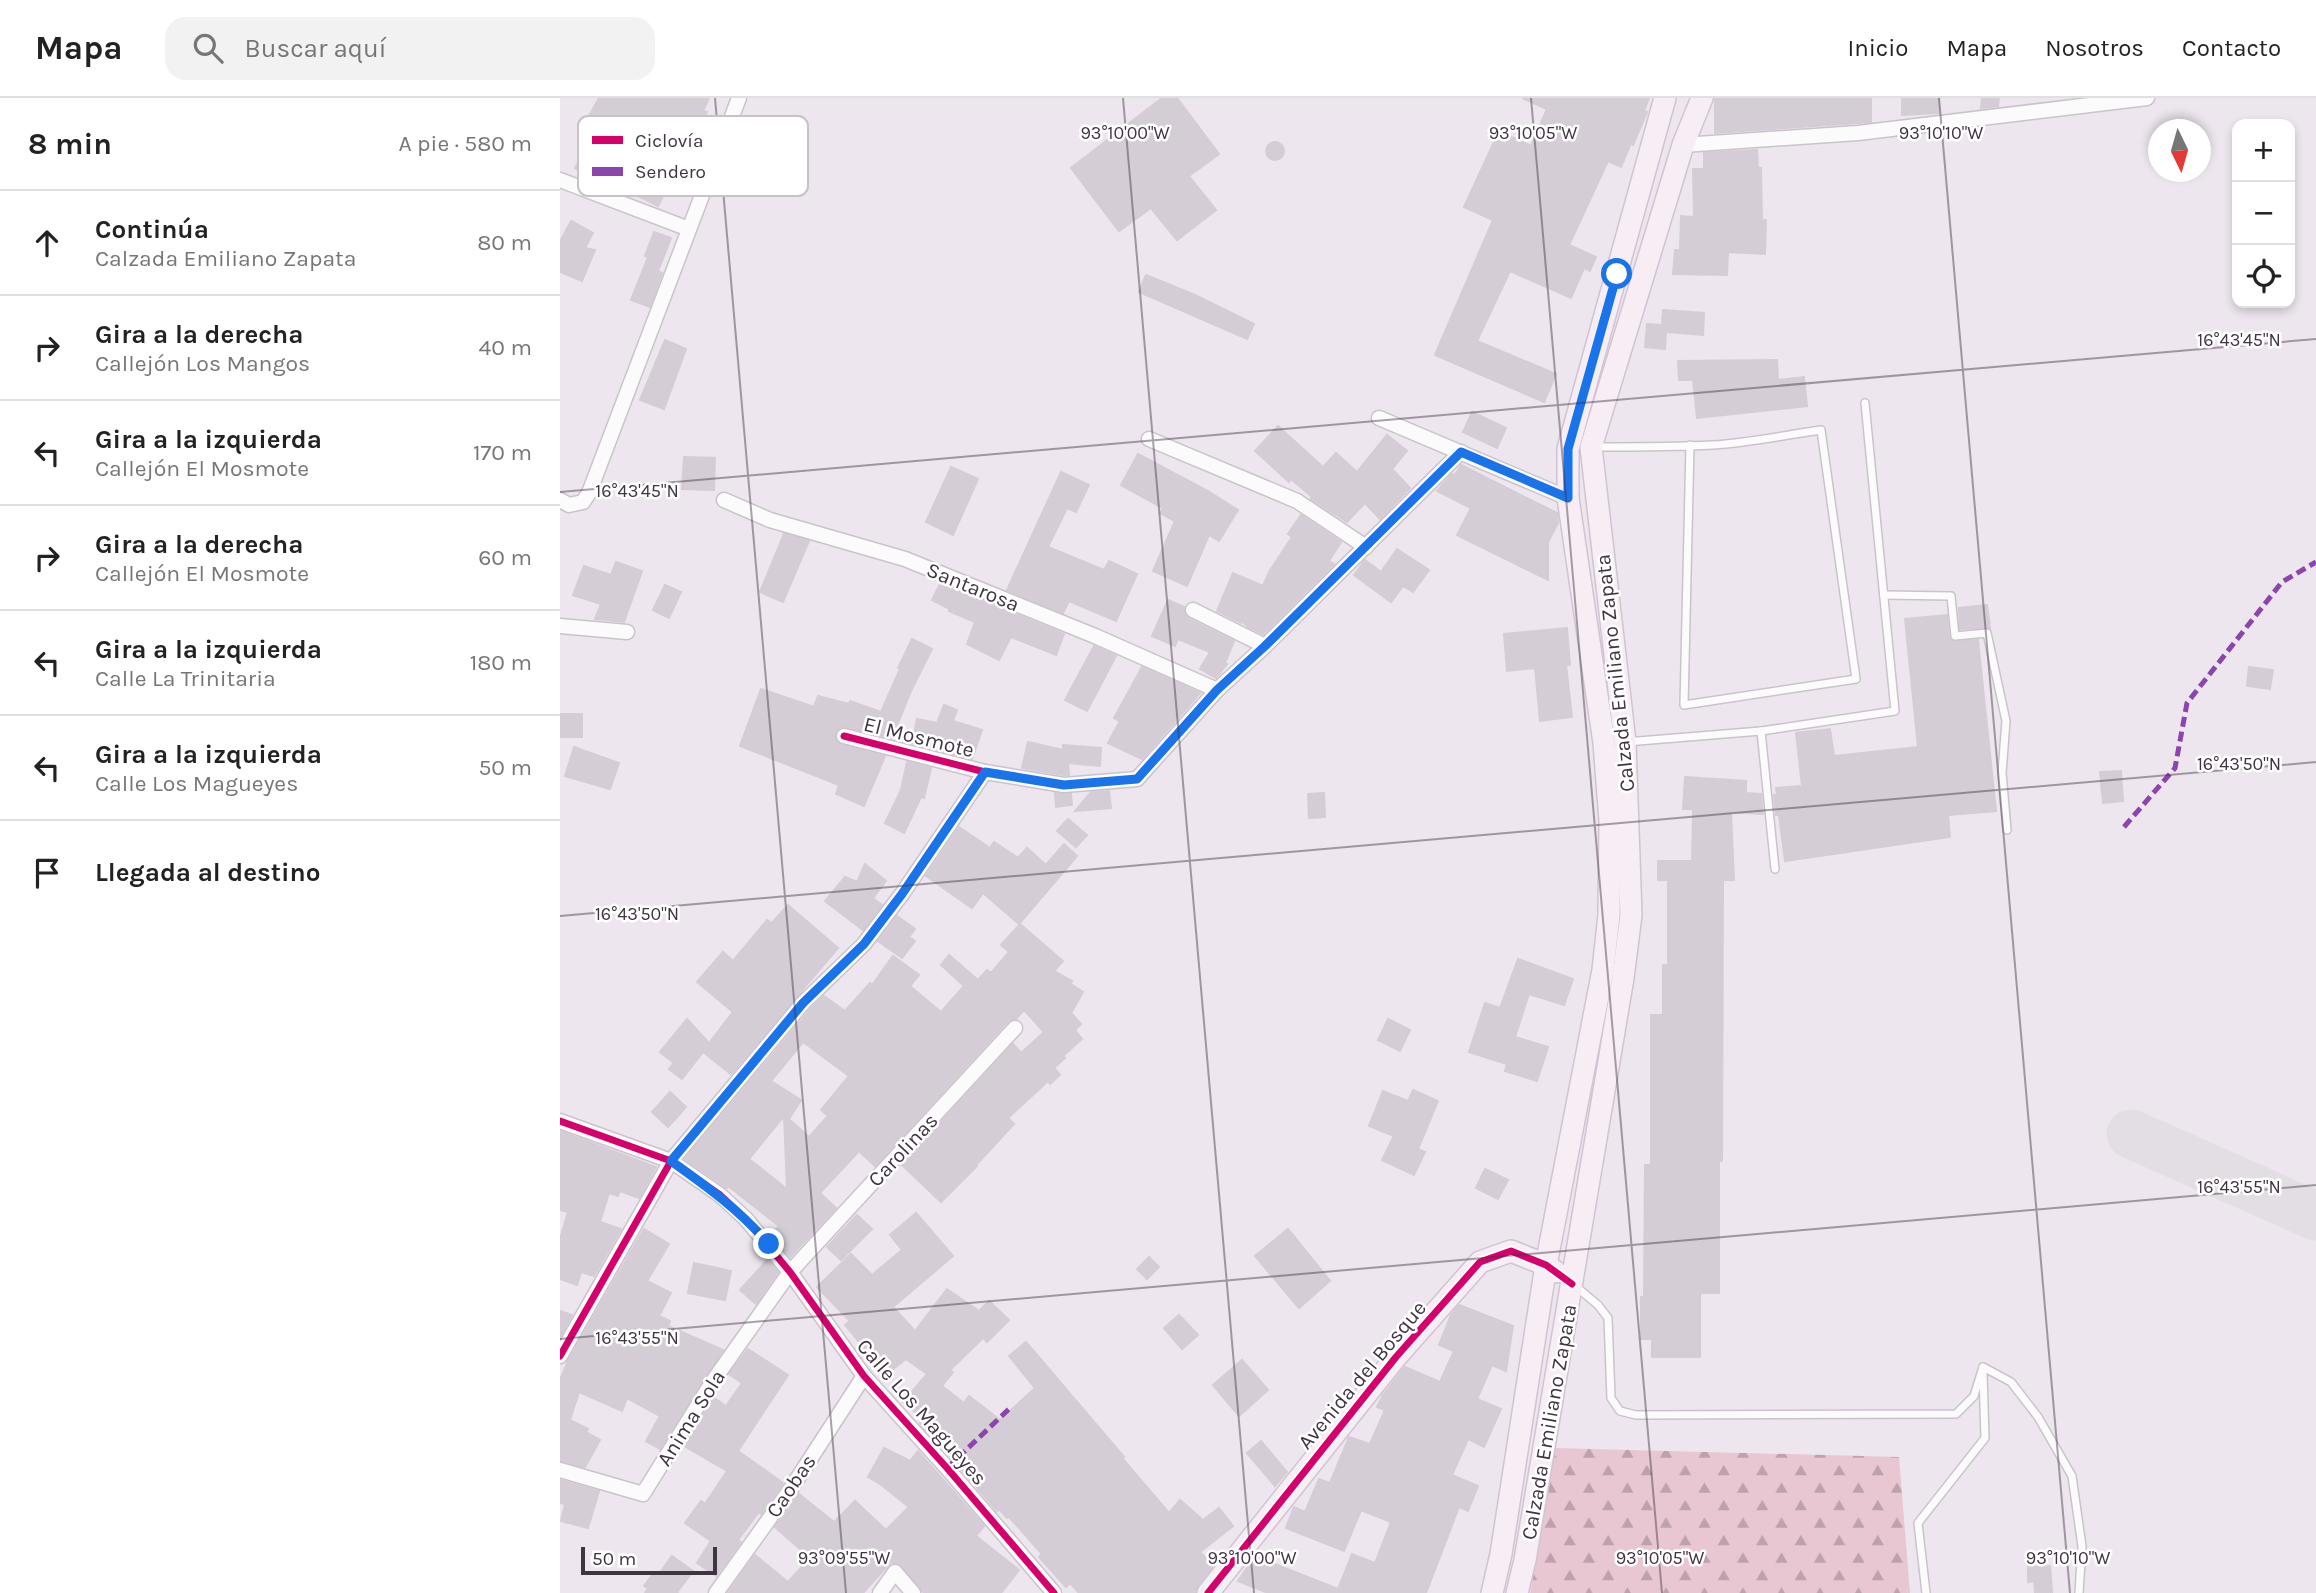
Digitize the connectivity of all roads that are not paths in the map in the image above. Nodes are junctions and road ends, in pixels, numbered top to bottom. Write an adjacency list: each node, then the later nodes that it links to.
1 (739, 98): 5 (street)
2 (1702, 98): 6 (main road, Calzada Emiliano Zapata)
3 (2147, 98): 6 (street)
4 (1662, 100): 18 (main road, Calzada Emiliano Zapata)
5 (732, 116)
6 (1684, 145): 16 (main road, Calzada Emiliano Zapata)
7 (560, 180): 8 (street)
8 (578, 187)
9 (602, 196): 11 (street)
10 (702, 196): 11 (street)
11 (689, 229): 19 (street)
12 (1865, 403): 22 (lane)
13 (1379, 418): 17 (street)
14 (1149, 439): 21 (street)
15 (1690, 445): 15 (lane); 16 (lane)
16 (1591, 447): 30 (main road, Calzada Emiliano Zapata)
17 (1461, 452): 18 (street); 21 (street, El Mosmote)
18 (1568, 498): 37 (main road, Calzada Emiliano Zapata)
19 (560, 500)
20 (724, 500): 27 (street, Santarosa)
21 (1366, 547): 26 (street, El Mosmote)
22 (1884, 595): 28 (lane); 32 (lane)
23 (1193, 610): 26 (street)
24 (560, 626): 25 (street)
25 (627, 632)
26 (1265, 646): 27 (street, El Mosmote)
27 (1217, 690): 31 (street, El Mosmote)
28 (1761, 731): 30 (lane); 33 (lane)
29 (844, 736): 31 (street, El Mosmote)
30 (1625, 742): 39 (main road, Calzada Emiliano Zapata)
31 (985, 772): 36 (street)
32 (2007, 830)
33 (1775, 870)
34 (1015, 1028): 38 (street, Carolinas)
35 (560, 1121): 36 (street, Calle Los Magueyes)
36 (671, 1161): 38 (street, Calle Los Magueyes); 40 (street)
37 (1546, 1265): 39 (main road, Avenida del Bosque); 48 (main road, Avenida del Bosque); 49 (main road, Calzada Emiliano Zapata)
38 (790, 1272): 42 (street, Calle Los Magueyes); 43 (street, Anima Sola)
39 (1572, 1284): 41 (lane); 50 (main road, Calzada Emiliano Zapata)
40 (560, 1356)
41 (1983, 1367): 51 (lane); 52 (lane)
42 (864, 1376): 44 (street, Caobas); 47 (street, Calle Los Magueyes)
43 (560, 1470)
44 (716, 1593)
45 (880, 1593): 46 (street)
46 (913, 1593)
47 (1054, 1593)
48 (1208, 1593)
49 (1492, 1593)
50 (1517, 1593)
51 (1926, 1593)
52 (2079, 1593)

